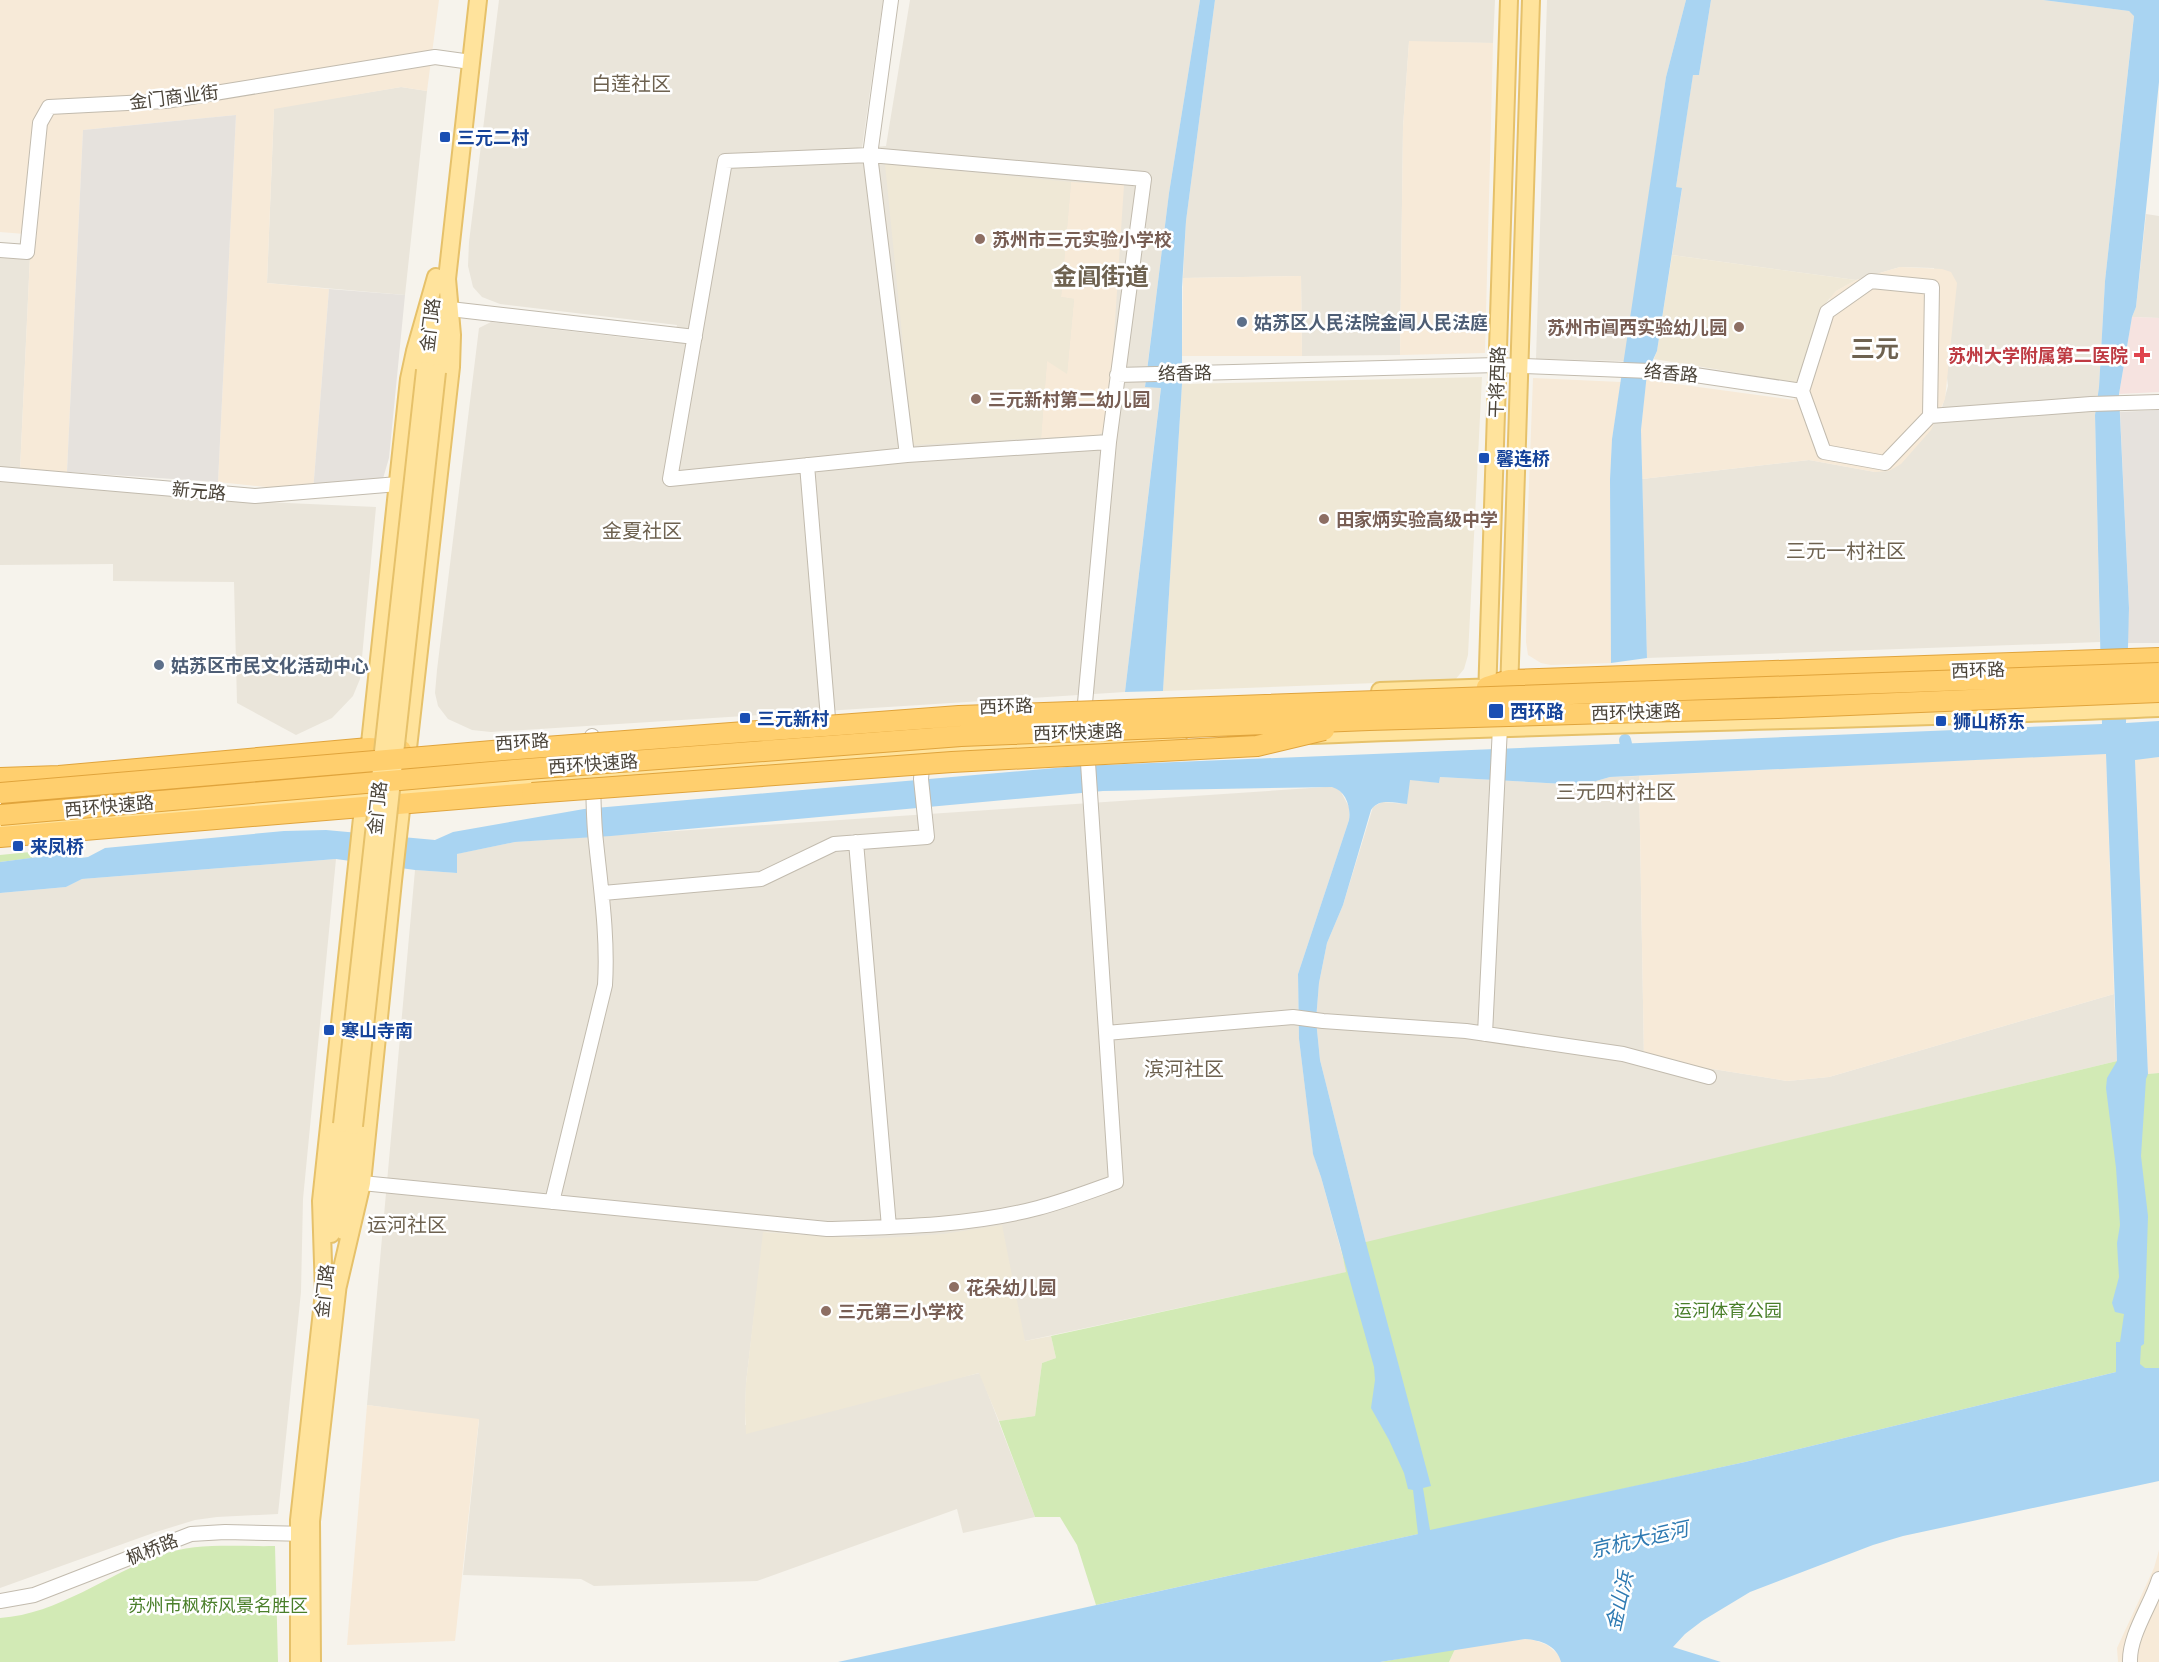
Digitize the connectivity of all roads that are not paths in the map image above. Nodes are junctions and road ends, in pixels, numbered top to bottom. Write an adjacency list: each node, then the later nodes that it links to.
1 (467, 0): 6 (main road, 金门路)
2 (478, 0): 6 (main road, 金门路)
3 (891, 0): 7 (street)
4 (1509, 0): 9 (main road, 干将西路)
5 (1531, 0): 10 (main road, 干将西路)
6 (466, 62): 8 (street, 金门商业街); 11 (main road, 金门路)
7 (870, 155): 13 (street); 16 (street); 21 (street)
8 (0, 250)
9 (1501, 258): 10 (main road); 14 (main road, 干将西路)
10 (1522, 259): 15 (main road, 干将西路)
11 (442, 278): 12 (main road); 24 (main road); 62 (main road, 金门路, bridge)
12 (450, 309): 13 (street); 43 (main road)
13 (695, 337): 22 (street)
14 (1497, 365): 15 (street, 络香路); 16 (street, 络香路); 31 (main road, 干将西路)
15 (1519, 366): 17 (street, 络香路); 29 (main road, 干将西路)
16 (1118, 375): 20 (street)
17 (1802, 391): 19 (street); 19 (street)
18 (2159, 402): 19 (street)
19 (1929, 416)
20 (1109, 442): 21 (street); 32 (street)
21 (908, 455): 22 (street)
22 (807, 465): 36 (street)
23 (0, 474): 24 (street, 新元路)
24 (398, 484): 42 (main road)
25 (2159, 658): 29 (highway)
26 (2159, 663): 28 (main road, 西环路)
27 (2159, 673): 48 (highway, 西环快速路, bridge)
28 (1643, 682): 29 (main road, 西环路); 33 (main road)
29 (1509, 683): 31 (highway); 33 (main road, 干将西路)
30 (2159, 692): 37 (highway, 西环快速路, bridge)
31 (1487, 696): 32 (main road, 西环路); 38 (main road, 干将西路); 40 (main road)
32 (1085, 703): 35 (main road, 西环路); 41 (street)
33 (1509, 705): 38 (main road, 干将西路)
34 (2159, 708): 38 (main road)
35 (922, 711): 36 (main road, 西环路); 44 (street)
36 (828, 718): 39 (main road, 西环路)
37 (1369, 720): 49 (highway, bridge); 51 (highway, 西环快速路, bridge)
38 (1498, 728): 40 (main road); 57 (street)
39 (592, 736): 43 (main road, 西环路); 46 (street)
40 (1253, 738): 41 (main road)
41 (1087, 744): 44 (main road); 56 (street)
42 (369, 751): 43 (highway); 45 (highway); 47 (main road); 50 (main road)
43 (408, 751): 49 (main road)
44 (924, 752): 46 (main road); 54 (street)
45 (0, 778)
46 (594, 778): 49 (main road); 55 (street)
47 (0, 784)
48 (0, 793)
49 (403, 798): 50 (highway); 59 (main road)
50 (364, 802): 52 (main road); 53 (highway); 62 (main road)
51 (0, 815)
52 (0, 827)
53 (0, 837)
54 (856, 842): 55 (street); 61 (street)
55 (603, 893): 60 (street)
56 (1106, 1033): 57 (street); 61 (street)
57 (1485, 1034): 58 (street)
58 (1709, 1077)
59 (362, 1183): 60 (street); 62 (main road)
60 (552, 1202): 61 (street)
61 (889, 1227)
62 (330, 1294): 63 (main road, 金门路)
63 (304, 1534): 66 (street, 枫桥路); 67 (main road, 金门路)
64 (2159, 1579): 65 (street)
65 (2156, 1594): 70 (street)
66 (0, 1601)
67 (304, 1617): 68 (main road); 69 (main road)
68 (299, 1662)
69 (312, 1662)
70 (2130, 1662)

